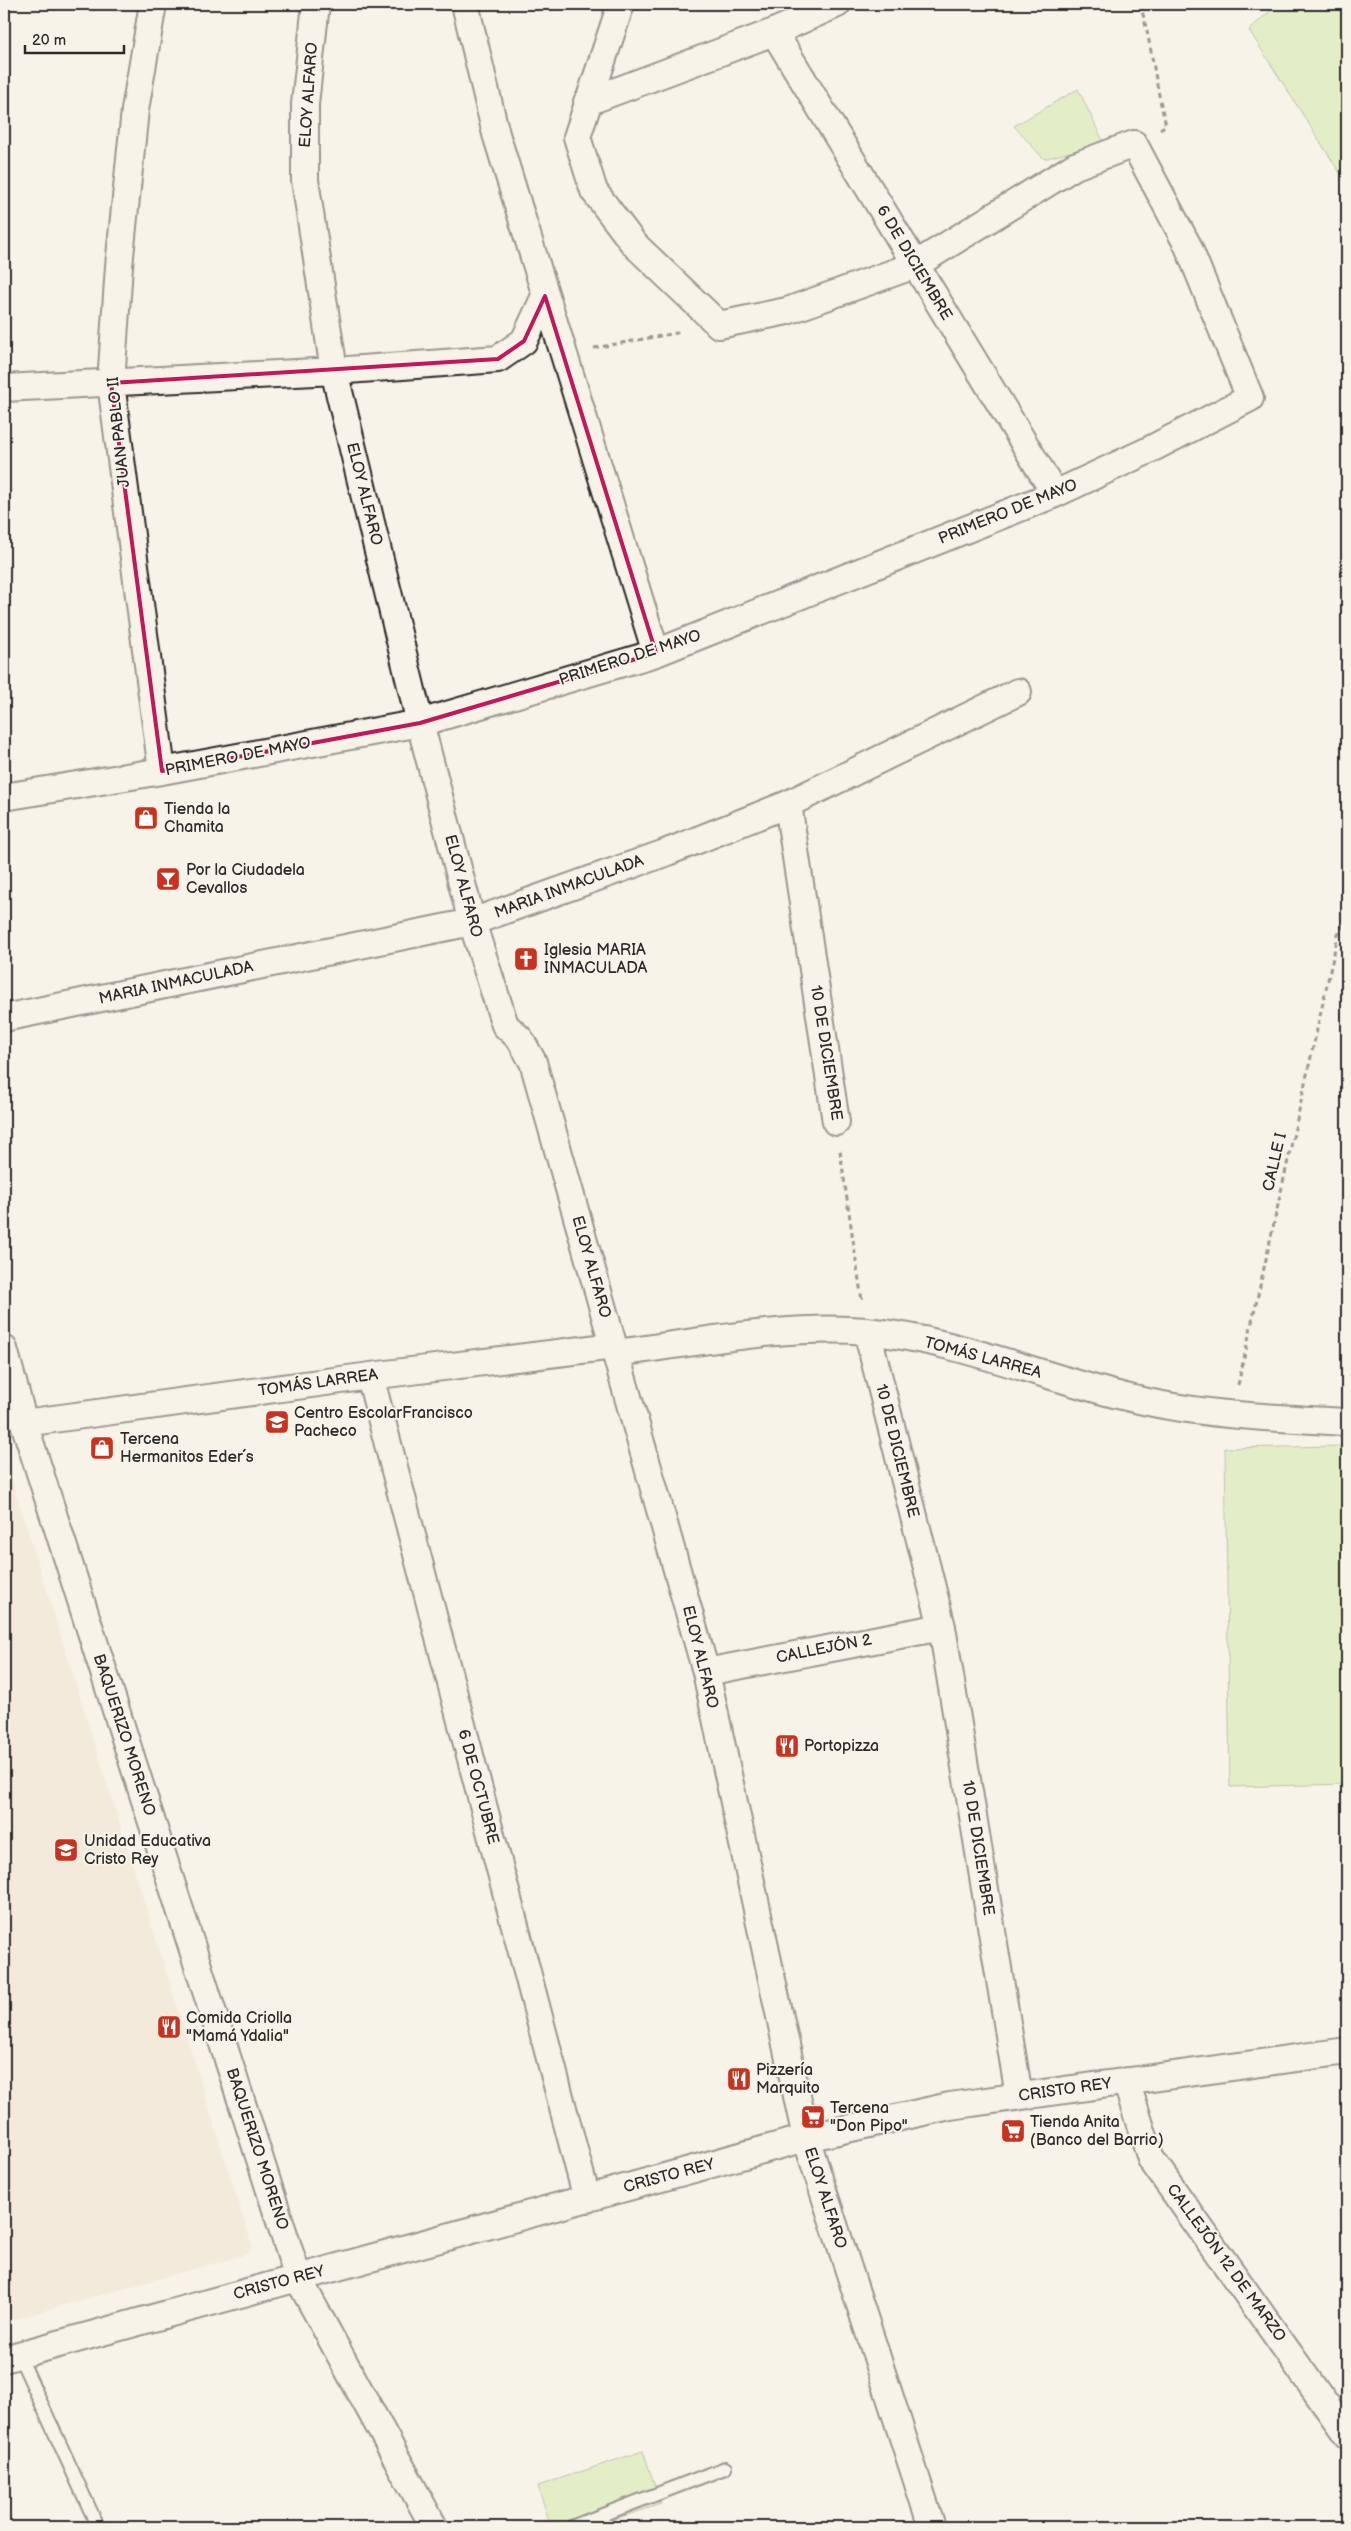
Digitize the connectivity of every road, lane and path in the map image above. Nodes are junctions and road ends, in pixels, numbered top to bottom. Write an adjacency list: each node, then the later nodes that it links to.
1 (153, 4): 15 (street, JUAN PABLO II)
2 (316, 4): 14 (street, ELOY ALFARO)
3 (465, 4): 11 (street)
4 (621, 4): 8 (street)
5 (837, 4): 7 (street)
6 (1140, 4): 9 (path)
7 (774, 32): 8 (street); 10 (street, 6 DE DICIEMBRE)
8 (587, 102): 12 (street)
9 (1134, 144): 10 (street); 17 (street, PRIMERO DE MAYO)
10 (915, 265): 12 (street); 17 (street, 6 DE DICIEMBRE)
11 (546, 296): 13 (street); 14 (street)
12 (719, 325): 13 (path)
13 (565, 353): 18 (street)
14 (334, 370): 15 (street); 20 (street, ELOY ALFARO)
15 (111, 383): 16 (street); 21 (street, JUAN PABLO II)
16 (4, 388)
17 (1056, 494): 18 (street, PRIMERO DE MAYO)
18 (656, 653): 20 (street, PRIMERO DE MAYO)
19 (1018, 692): 23 (street, MARIA INMACULADA)
20 (420, 723): 21 (street, PRIMERO DE MAYO); 25 (street, ELOY ALFARO)
21 (162, 771): 22 (street, PRIMERO DE MAYO)
22 (4, 797)
23 (788, 804): 25 (street, MARIA INMACULADA); 27 (street, 10 DE DICIEMBRE)
24 (1347, 917): 32 (path, CALLE I)
25 (472, 922): 26 (street, MARIA INMACULADA); 30 (street, ELOY ALFARO)
26 (4, 1018)
27 (836, 1122): 28 (path, 10 DE DICIEMBRE)
28 (867, 1331): 30 (street, TOMÁS LARREA); 32 (street, TOMÁS LARREA); 35 (street, 10 DE DICIEMBRE)
29 (4, 1349): 33 (street, BAQUERIZO MORENO)
30 (615, 1350): 31 (street, TOMÁS LARREA); 36 (street, ELOY ALFARO)
31 (370, 1376): 33 (street, TOMÁS LARREA); 41 (street, 6 DE OCTUBRE)
32 (1231, 1415): 34 (street, TOMÁS LARREA)
33 (24, 1422): 42 (street, BAQUERIZO MORENO)
34 (1347, 1422)
35 (942, 1627): 36 (street, CALLEJÓN 2); 39 (street, 10 DE DICIEMBRE)
36 (706, 1672): 40 (street, ELOY ALFARO)
37 (1347, 2052): 38 (street, CRISTO REY)
38 (1126, 2082): 39 (street, CRISTO REY); 44 (street, CALLEJÓN 12 DE MARZO)
39 (1019, 2096): 40 (street, CRISTO REY)
40 (806, 2138): 41 (street, CRISTO REY); 49 (street, ELOY ALFARO)
41 (587, 2199): 42 (street, CRISTO REY)
42 (298, 2278): 43 (street, CRISTO REY); 47 (street, BAQUERIZO MORENO)
43 (11, 2357): 46 (lane)
44 (1347, 2435)
45 (725, 2468): 48 (lane)
46 (98, 2527)
47 (434, 2527)
48 (571, 2527)
49 (932, 2527)

